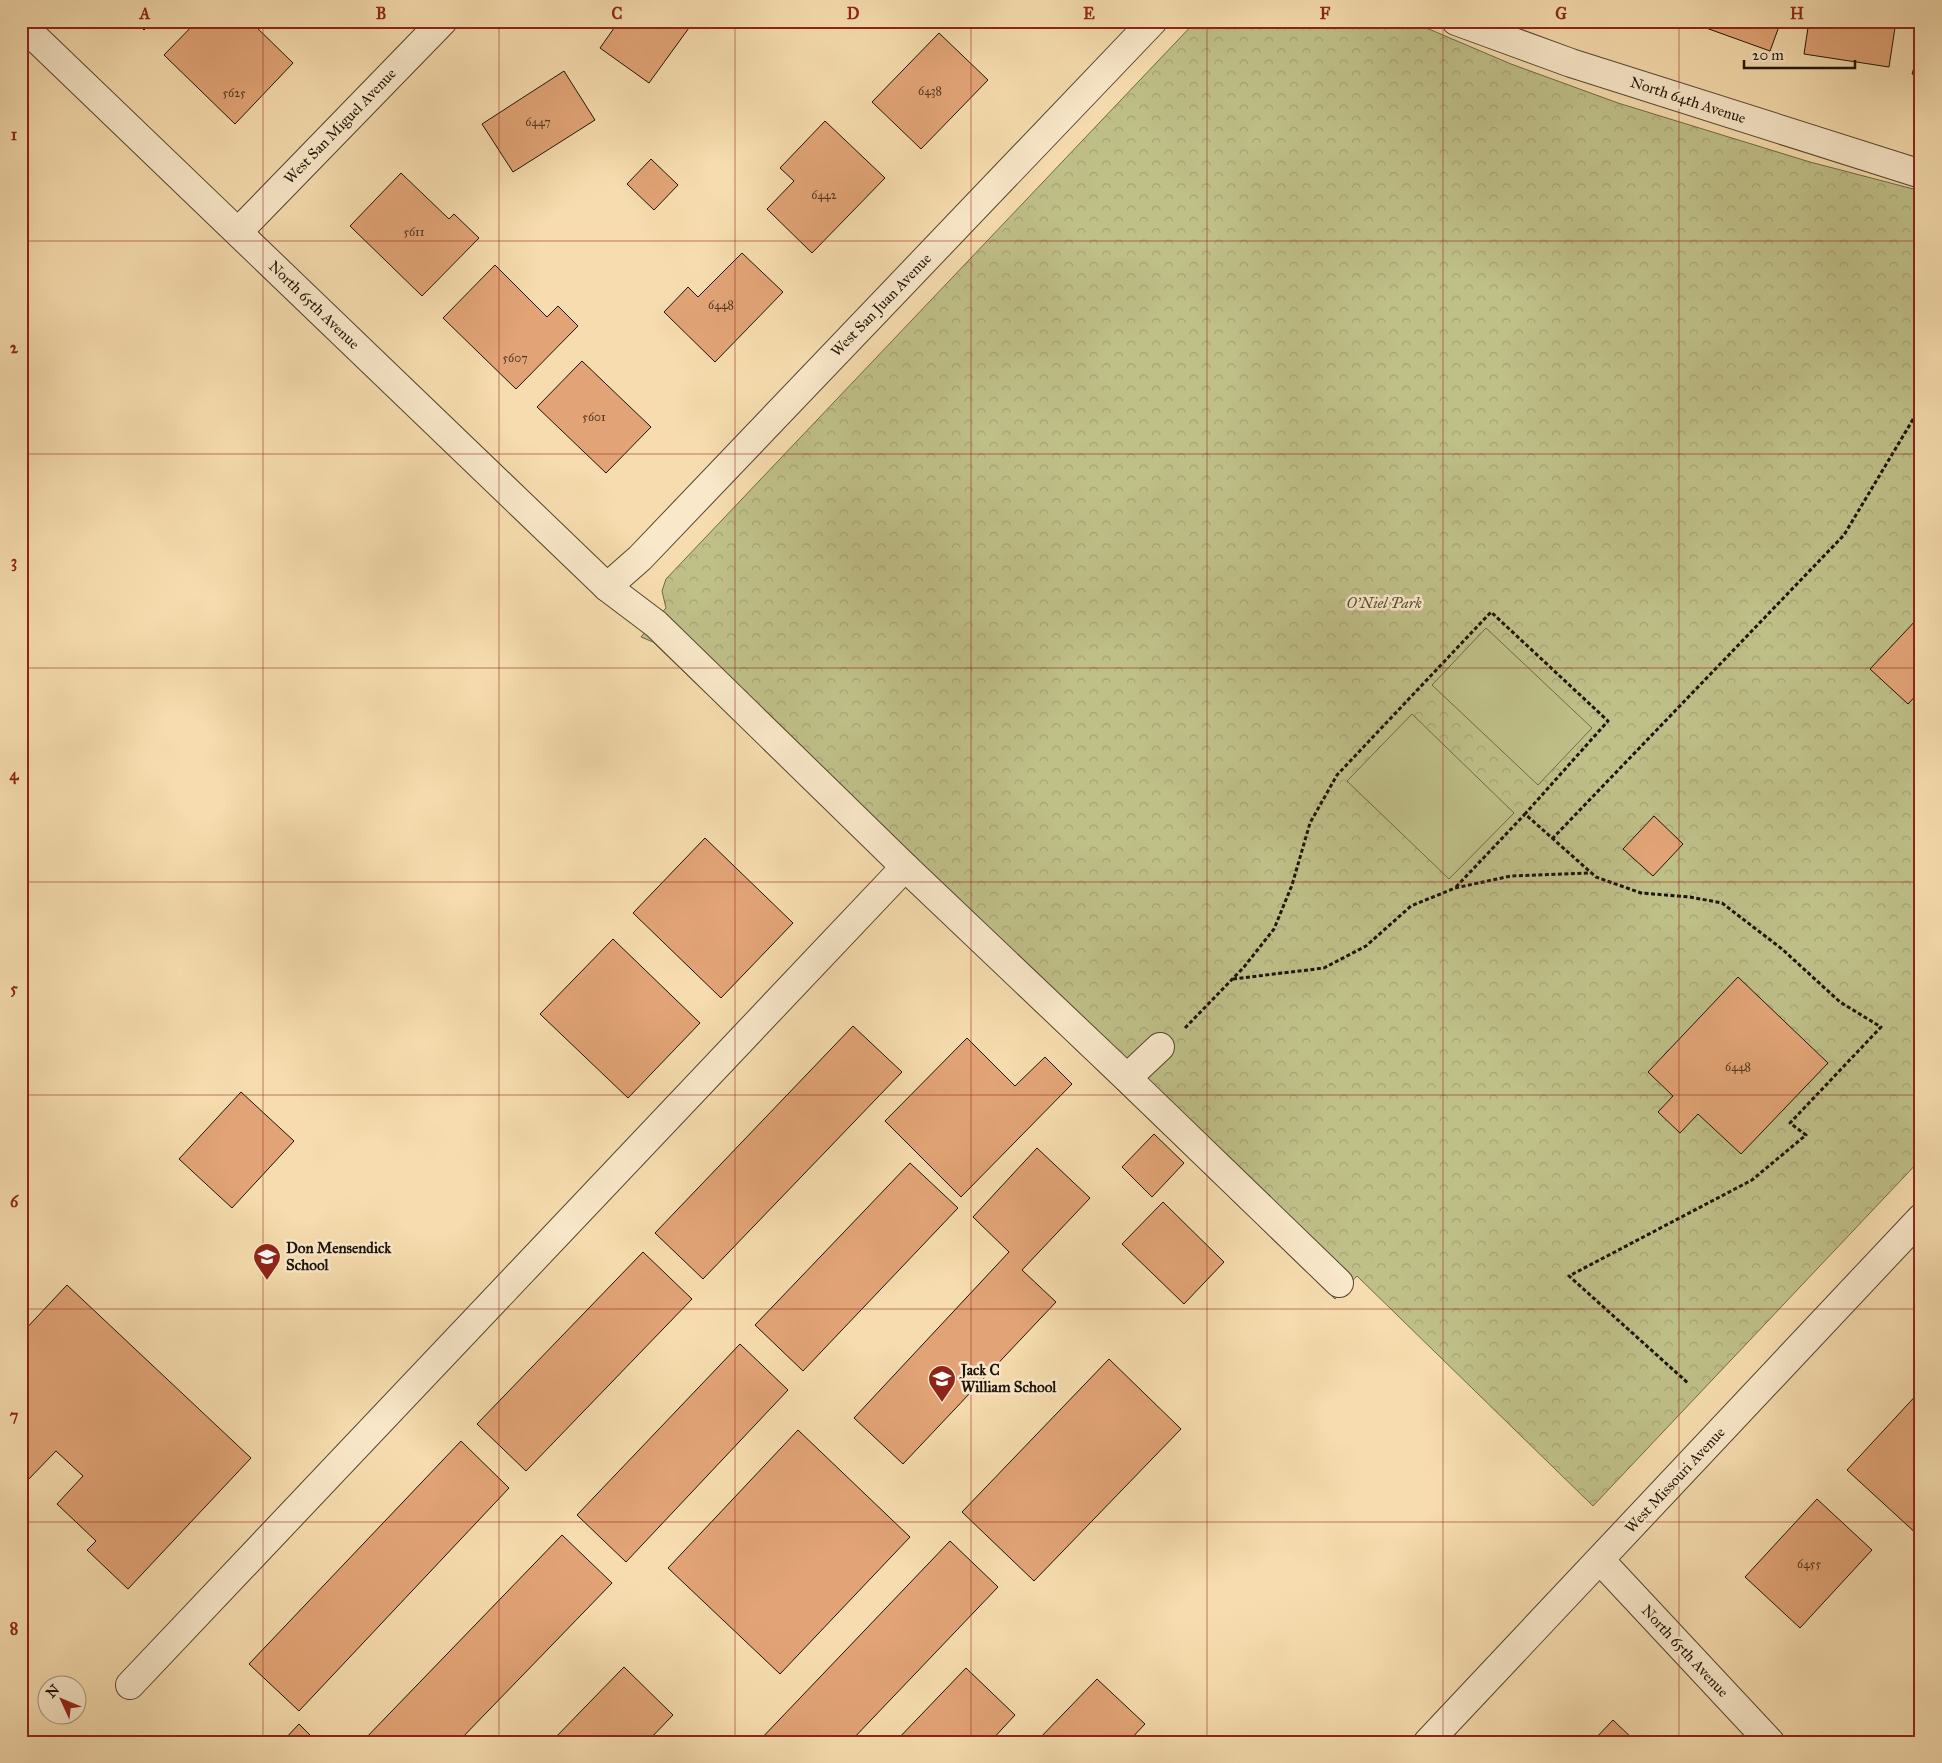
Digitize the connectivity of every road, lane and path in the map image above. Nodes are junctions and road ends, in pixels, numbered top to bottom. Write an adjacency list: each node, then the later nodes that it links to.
1 (443, 21): 6 (street, West San Miguel Avenue)
2 (1153, 21): 8 (street, West San Juan Avenue)
3 (1456, 21): 5 (street, North 64th Avenue)
4 (21, 24): 6 (street, North 65th Avenue)
5 (1921, 174)
6 (238, 232): 8 (street, North 65th Avenue)
7 (1921, 406): 10 (path)
8 (607, 587): 11 (street, North 65th Avenue)
9 (1525, 814): 10 (path); 13 (path); 14 (path)
10 (1552, 839): 12 (path)
11 (905, 867): 16 (street, North 65th Avenue); 21 (street)
12 (1591, 872): 13 (path); 19 (path)
13 (1455, 888): 14 (path)
14 (1232, 979): 15 (path)
15 (1160, 1047): 16 (street)
16 (1127, 1078): 18 (street, North 65th Avenue)
17 (1921, 1218): 20 (street, West Missouri Avenue)
18 (1339, 1283)
19 (1689, 1384)
20 (1600, 1560): 22 (street, West Missouri Avenue); 23 (street, North 65th Avenue)
21 (130, 1685)
22 (1428, 1742)
23 (1770, 1742)

